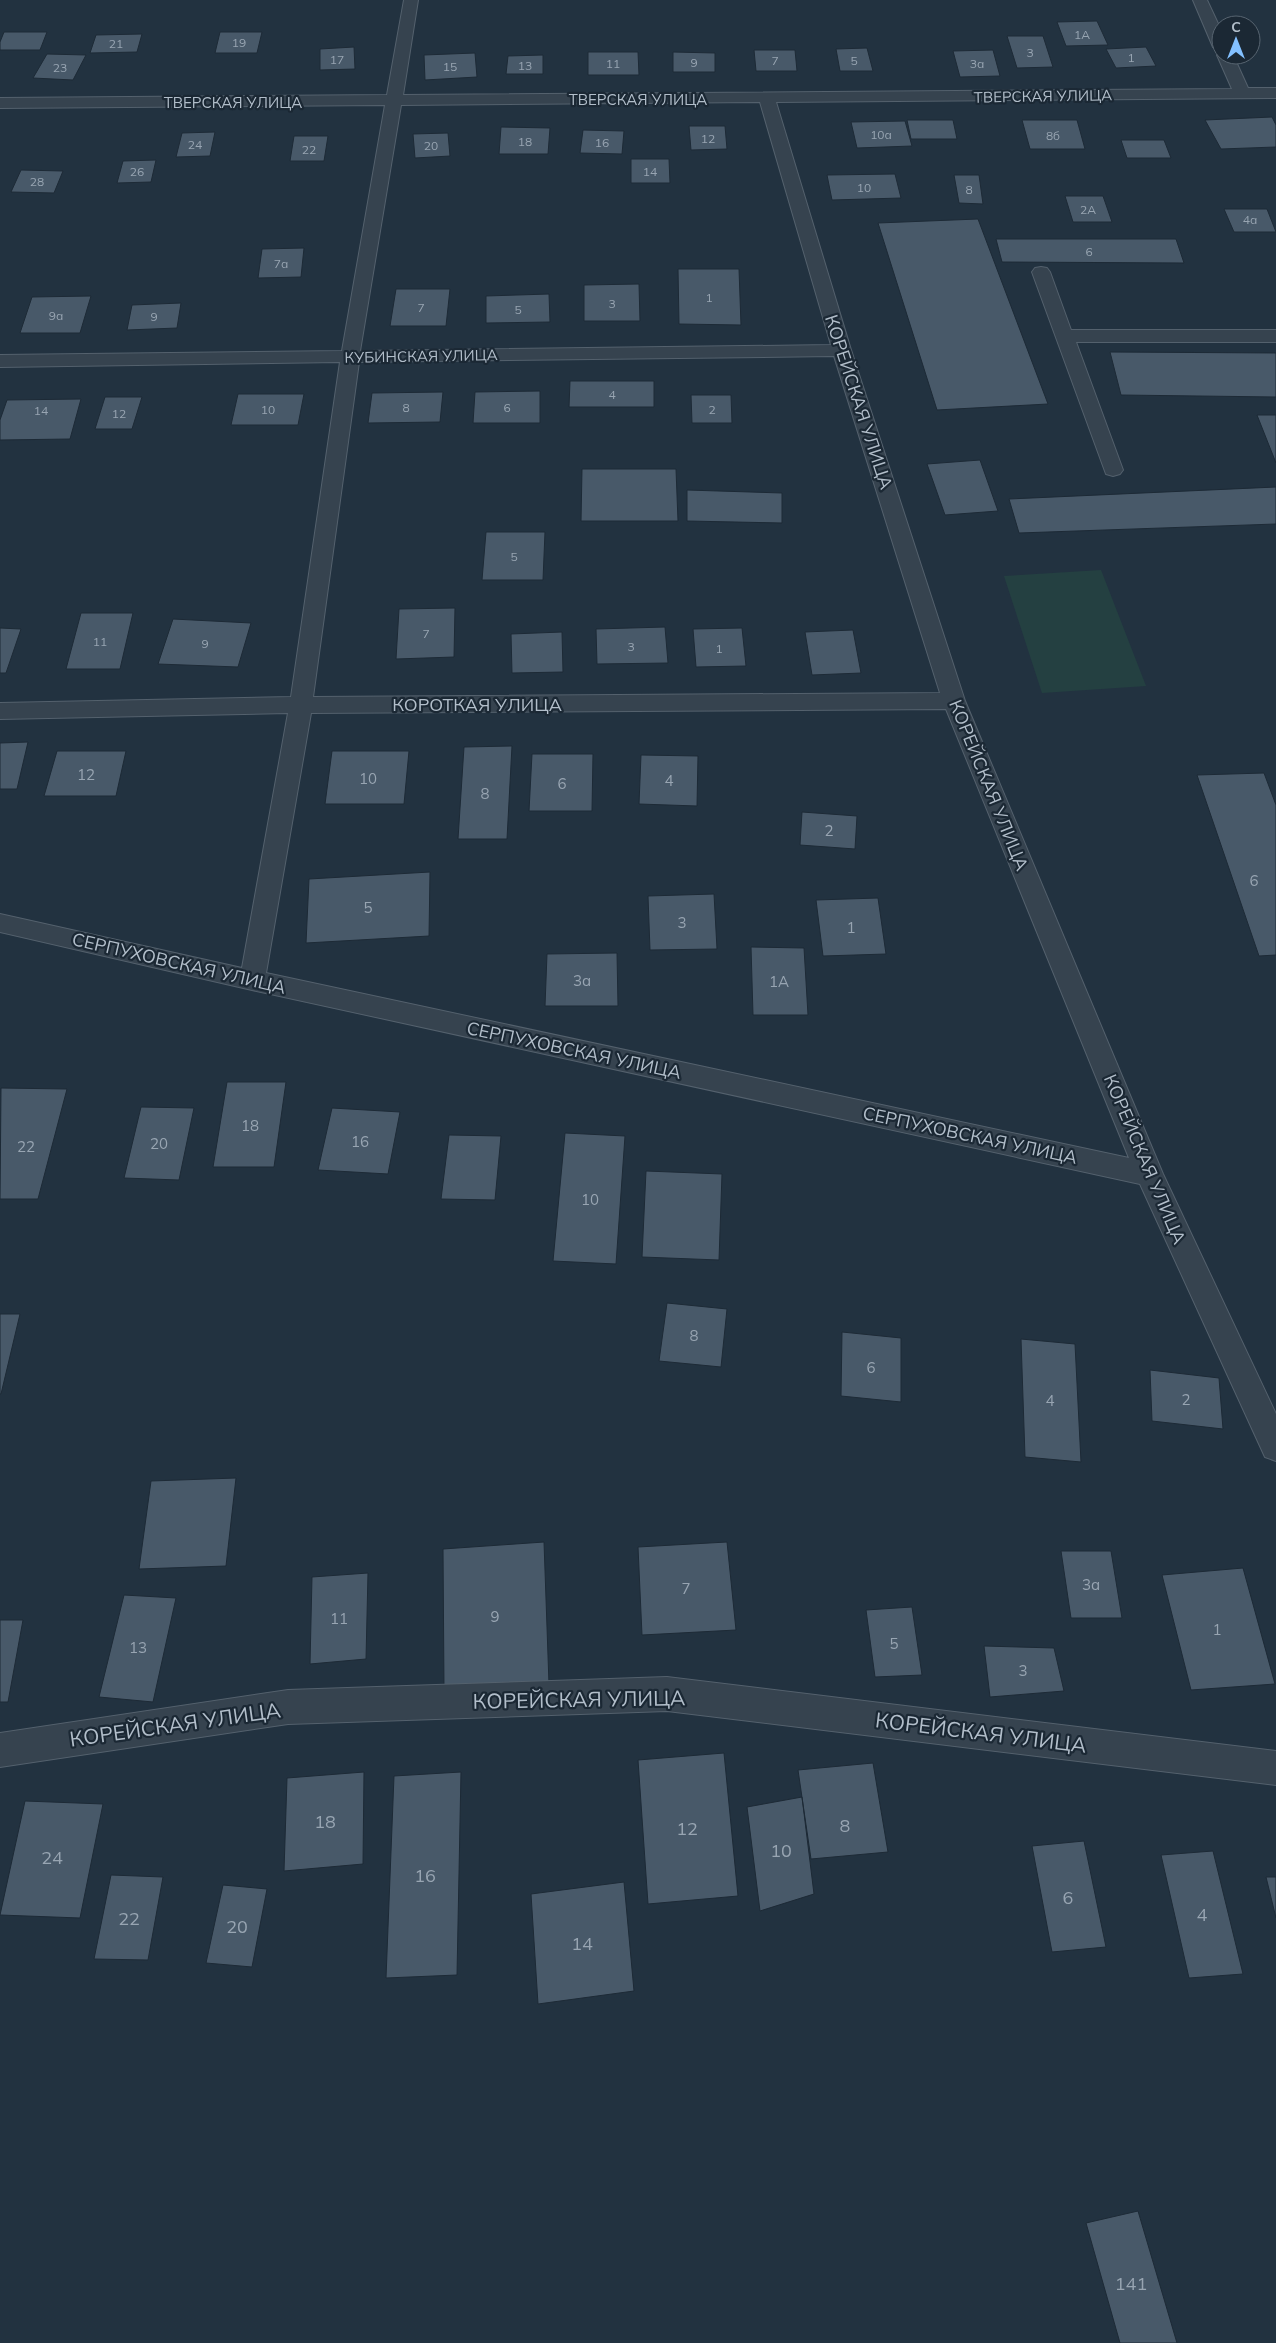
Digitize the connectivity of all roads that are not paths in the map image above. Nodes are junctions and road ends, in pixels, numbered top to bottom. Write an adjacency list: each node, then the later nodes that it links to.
1 (411, 0): 8 (street)
2 (1200, 0): 3 (street)
3 (1211, 25)
4 (1229, 65): 5 (street)
5 (1242, 93): 6 (street, ТВЕРСКАЯ УЛИЦА); 7 (street, ТВЕРСКАЯ УЛИЦА)
6 (1276, 93)
7 (767, 99): 8 (street, ТВЕРСКАЯ УЛИЦА); 13 (street, КОРЕЙСКАЯ УЛИЦА)
8 (394, 100): 9 (street, ТВЕРСКАЯ УЛИЦА); 14 (street)
9 (0, 104)
10 (1042, 272): 11 (street)
11 (1064, 336): 12 (street); 16 (street)
12 (1276, 336)
13 (842, 350): 14 (street, КУБИНСКАЯ УЛИЦА); 17 (street, КОРЕЙСКАЯ УЛИЦА)
14 (350, 357): 15 (street, КУБИНСКАЯ УЛИЦА); 18 (street)
15 (0, 361)
16 (1113, 470)
17 (954, 700): 18 (street, КОРОТКАЯ УЛИЦА); 22 (street, КОРЕЙСКАЯ УЛИЦА)
18 (301, 705): 19 (street, КОРОТКАЯ УЛИЦА); 21 (street)
19 (0, 711)
20 (0, 923): 21 (street, СЕРПУХОВСКАЯ УЛИЦА)
21 (252, 980): 22 (street, СЕРПУХОВСКАЯ УЛИЦА)
22 (1149, 1174): 23 (street, КОРЕЙСКАЯ УЛИЦА)
23 (1276, 1447)
24 (0, 1750): 25 (street, КОРЕЙСКАЯ УЛИЦА)
25 (1276, 1768)

